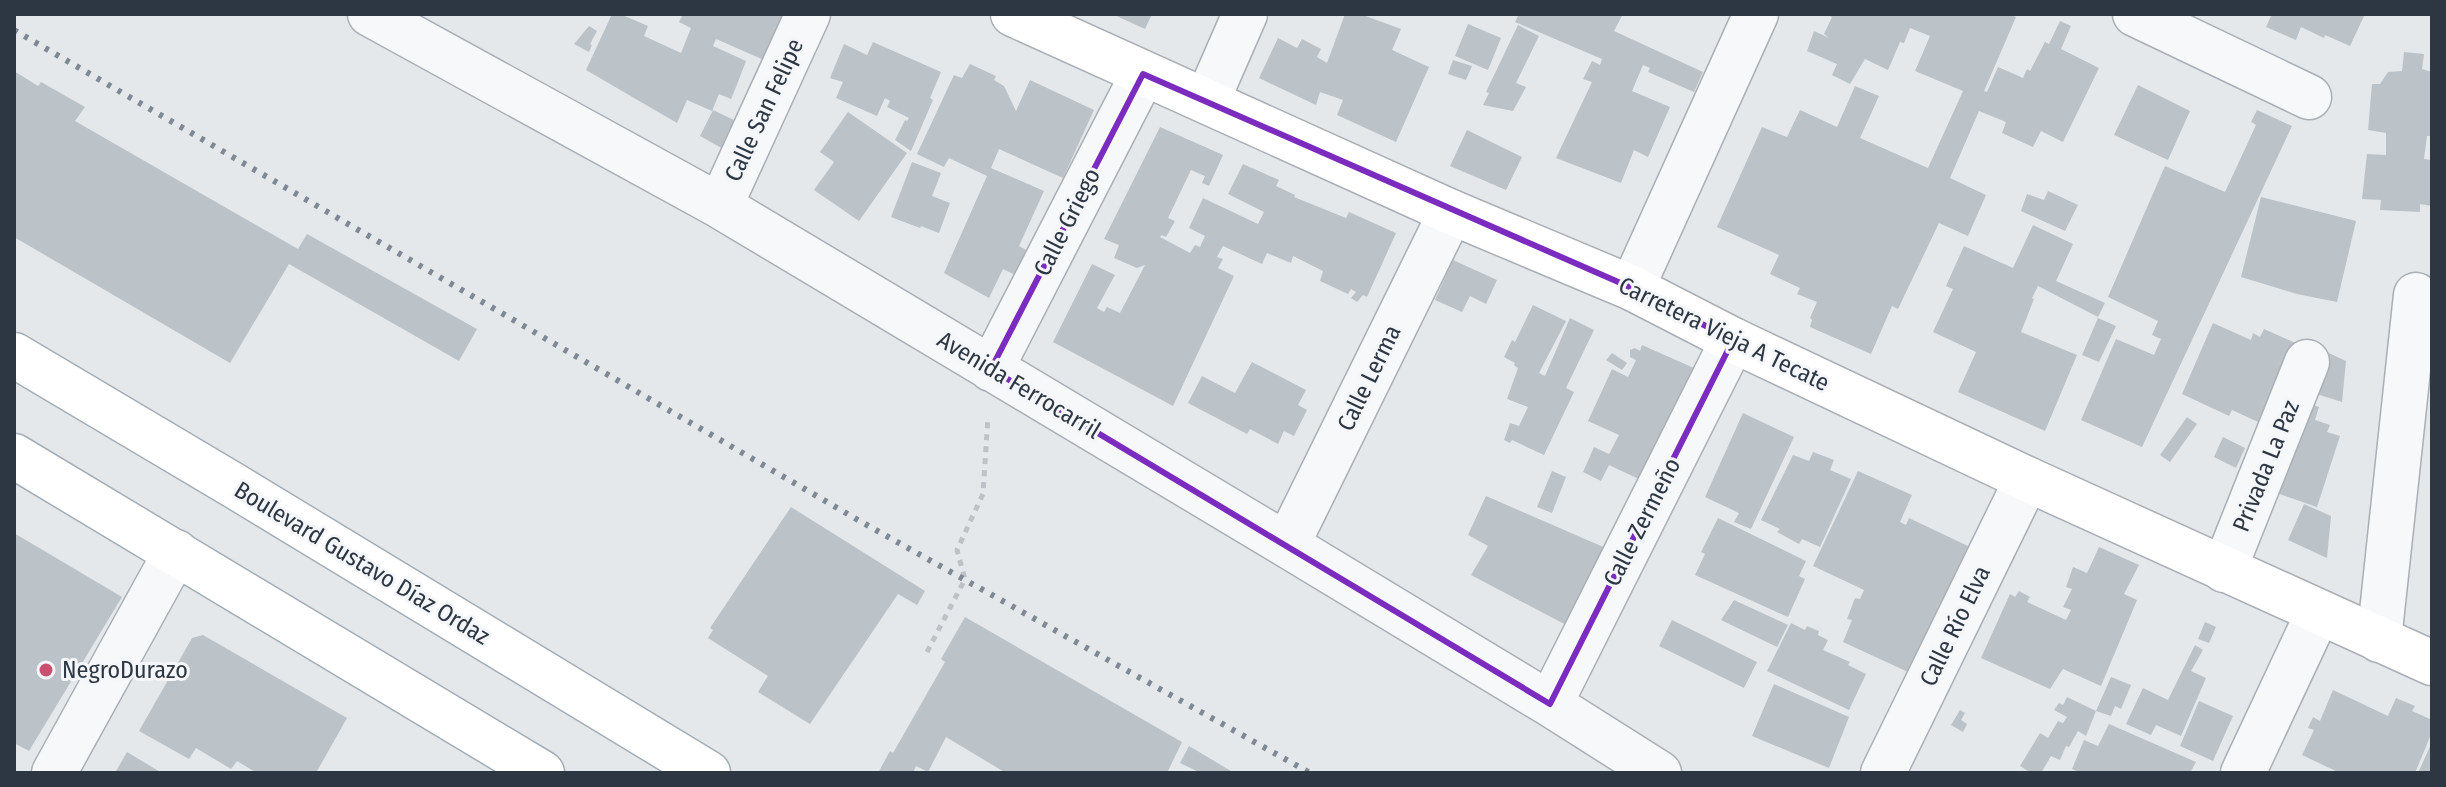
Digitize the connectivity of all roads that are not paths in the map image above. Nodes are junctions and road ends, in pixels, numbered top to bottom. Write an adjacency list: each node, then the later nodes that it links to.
1 (370, 14): 10 (street, Avenida Ferrocarril)
2 (808, 14): 10 (street, Calle San Felipe)
3 (1013, 14): 7 (street, Carretera Vieja A Tecate)
4 (1245, 14): 9 (street)
5 (1756, 14): 12 (street)
6 (2135, 14): 8 (street)
7 (1143, 74): 9 (street, Carretera Vieja A Tecate); 17 (street, Calle Griego)
8 (2309, 97)
9 (1207, 101): 11 (street, Carretera Vieja A Tecate)
10 (720, 206): 17 (street, Avenida Ferrocarril)
11 (1451, 212): 12 (street, Carretera Vieja A Tecate); 20 (street, Calle Lerma)
12 (1632, 288): 14 (street, Carretera Vieja A Tecate)
13 (2416, 295): 24 (street)
14 (1733, 340): 19 (street, Carretera Vieja A Tecate); 26 (street, Calle Zermeño)
15 (14, 355): 29 (street, Boulevard Gustavo Díaz Ordaz)
16 (2307, 362): 22 (street, Privada La Paz)
17 (991, 369): 20 (street, Avenida Ferrocarril)
18 (14, 456): 21 (street)
19 (2027, 479): 22 (street, Carretera Vieja A Tecate); 31 (street, Calle Río Elva)
20 (1287, 545): 26 (street, Avenida Ferrocarril)
21 (176, 552): 27 (street); 28 (street)
22 (2224, 570): 23 (street, Carretera Vieja A Tecate)
23 (2318, 613): 24 (street, Carretera Vieja A Tecate); 32 (street)
24 (2379, 640): 25 (street, Carretera Vieja A Tecate)
25 (2432, 663)
26 (1550, 704): 30 (street, Avenida Ferrocarril)
27 (54, 773)
28 (542, 773)
29 (708, 773)
30 (1659, 773)
31 (1883, 773)
32 (2243, 773)

